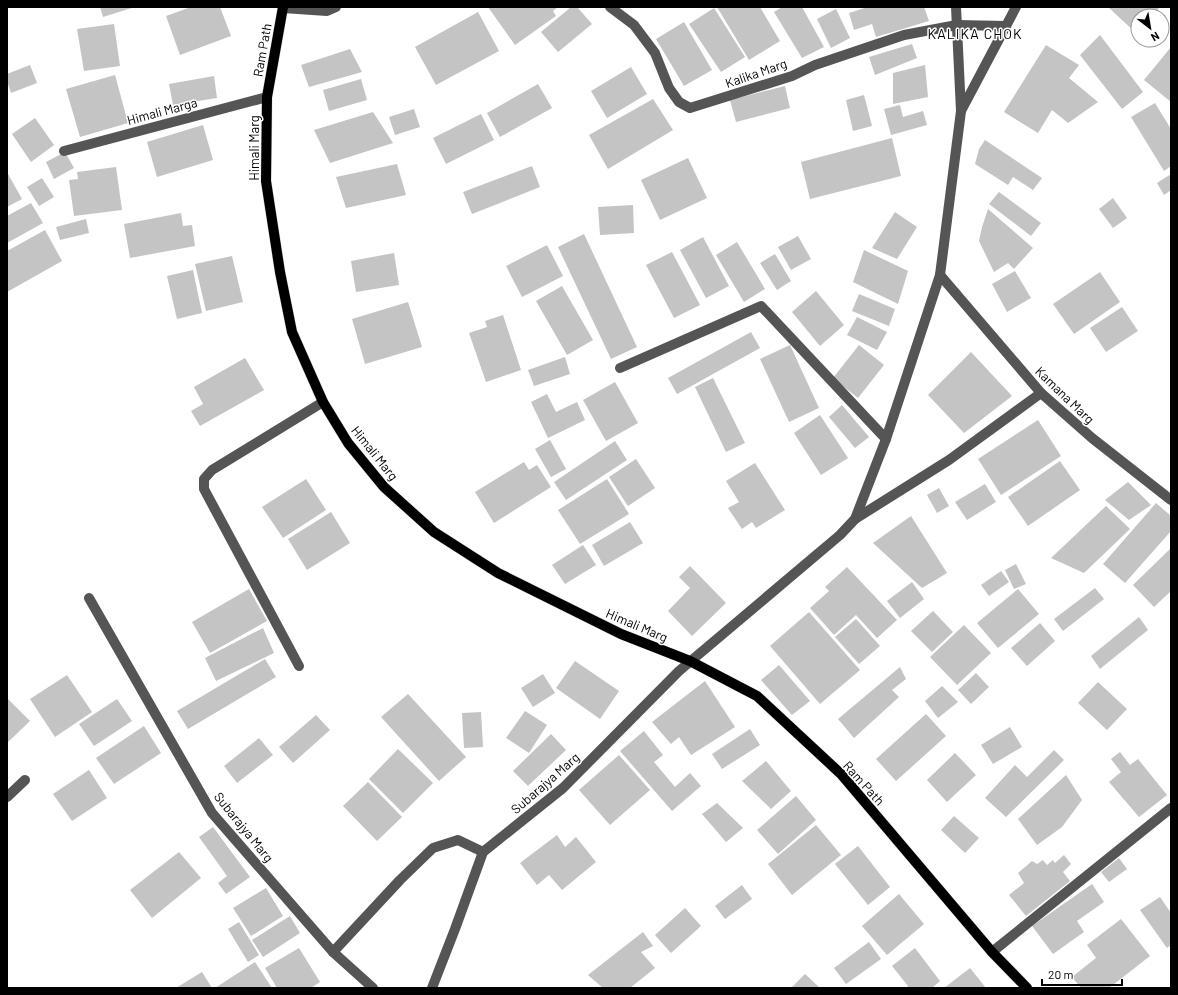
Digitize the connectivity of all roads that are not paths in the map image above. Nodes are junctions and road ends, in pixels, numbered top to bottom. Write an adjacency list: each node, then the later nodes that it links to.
1 (283, 7): 2 (street); 8 (main road, Ram Path)
2 (336, 7)
3 (610, 7): 6 (street, Kalika Marg)
4 (956, 7): 6 (street)
5 (1016, 7): 7 (street)
6 (957, 25): 7 (street, Kalika Marg); 9 (street)
7 (1006, 26): 9 (street)
8 (266, 97): 10 (street, Himali Marga); 14 (main road, Himali Marg)
9 (961, 111): 11 (street)
10 (64, 151)
11 (940, 275): 13 (street, Kamana Marg); 15 (street)
12 (620, 368): 15 (street)
13 (1041, 393): 16 (street, Kamana Marg); 17 (street)
14 (323, 402): 19 (main road, Himali Marg); 20 (street)
15 (886, 439): 17 (street)
16 (1171, 500)
17 (855, 519): 19 (street, Subarajya Marg)
18 (89, 598): 25 (street, Subarajya Marg)
19 (690, 661): 24 (street, Subarajya Marg); 26 (main road, Ram Path)
20 (299, 666)
21 (25, 780): 22 (street)
22 (7, 797)
23 (1171, 808): 26 (street)
24 (483, 852): 25 (street); 28 (street)
25 (333, 952): 27 (street, Subarajya Marg)
26 (992, 952): 29 (main road, Ram Path)
27 (373, 988)
28 (432, 988)
29 (1027, 988)

